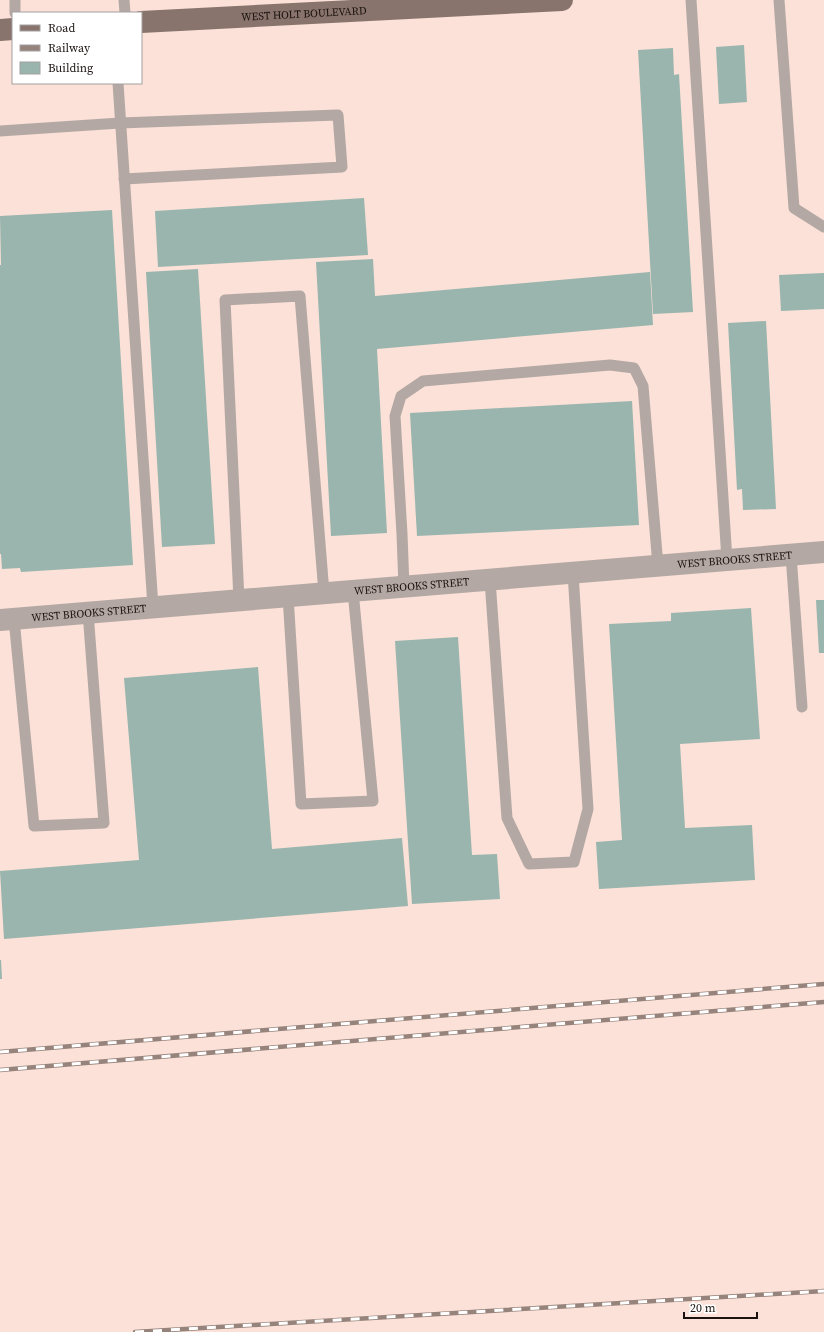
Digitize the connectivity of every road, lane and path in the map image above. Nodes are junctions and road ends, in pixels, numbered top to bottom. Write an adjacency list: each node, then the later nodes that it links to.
1 (14, 0): 8 (lane)
2 (124, 0): 9 (lane)
3 (562, 0): 6 (main road, WEST HOLT BOULEVARD)
4 (691, 0): 20 (lane)
5 (779, 0): 17 (lane)
6 (419, 4): 7 (main road, WEST HOLT BOULEVARD)
7 (341, 6): 10 (main road, WEST HOLT BOULEVARD)
8 (15, 12)
9 (125, 12)
10 (142, 22)
11 (12, 29): 12 (main road)
12 (0, 30)
13 (118, 84): 14 (lane)
14 (120, 123): 15 (lane); 16 (lane); 16 (lane)
15 (0, 131)
16 (124, 179): 29 (lane)
17 (824, 227)
18 (824, 552): 19 (street, WEST BROOKS STREET)
19 (792, 555): 20 (street, WEST BROOKS STREET); 32 (lane)
20 (727, 560): 21 (street, WEST BROOKS STREET)
21 (658, 566): 22 (street, WEST BROOKS STREET); 24 (lane)
22 (573, 573): 23 (street, WEST BROOKS STREET); 23 (lane)
23 (490, 580): 24 (street, WEST BROOKS STREET)
24 (404, 587): 25 (street, WEST BROOKS STREET)
25 (353, 591): 26 (street, WEST BROOKS STREET); 27 (lane)
26 (324, 593): 27 (street, WEST BROOKS STREET); 28 (lane)
27 (288, 596): 28 (street, WEST BROOKS STREET)
28 (239, 600): 29 (street, WEST BROOKS STREET)
29 (153, 607): 30 (street, WEST BROOKS STREET)
30 (88, 612): 31 (street, WEST BROOKS STREET); 31 (lane)
31 (7, 619)
32 (802, 707)

